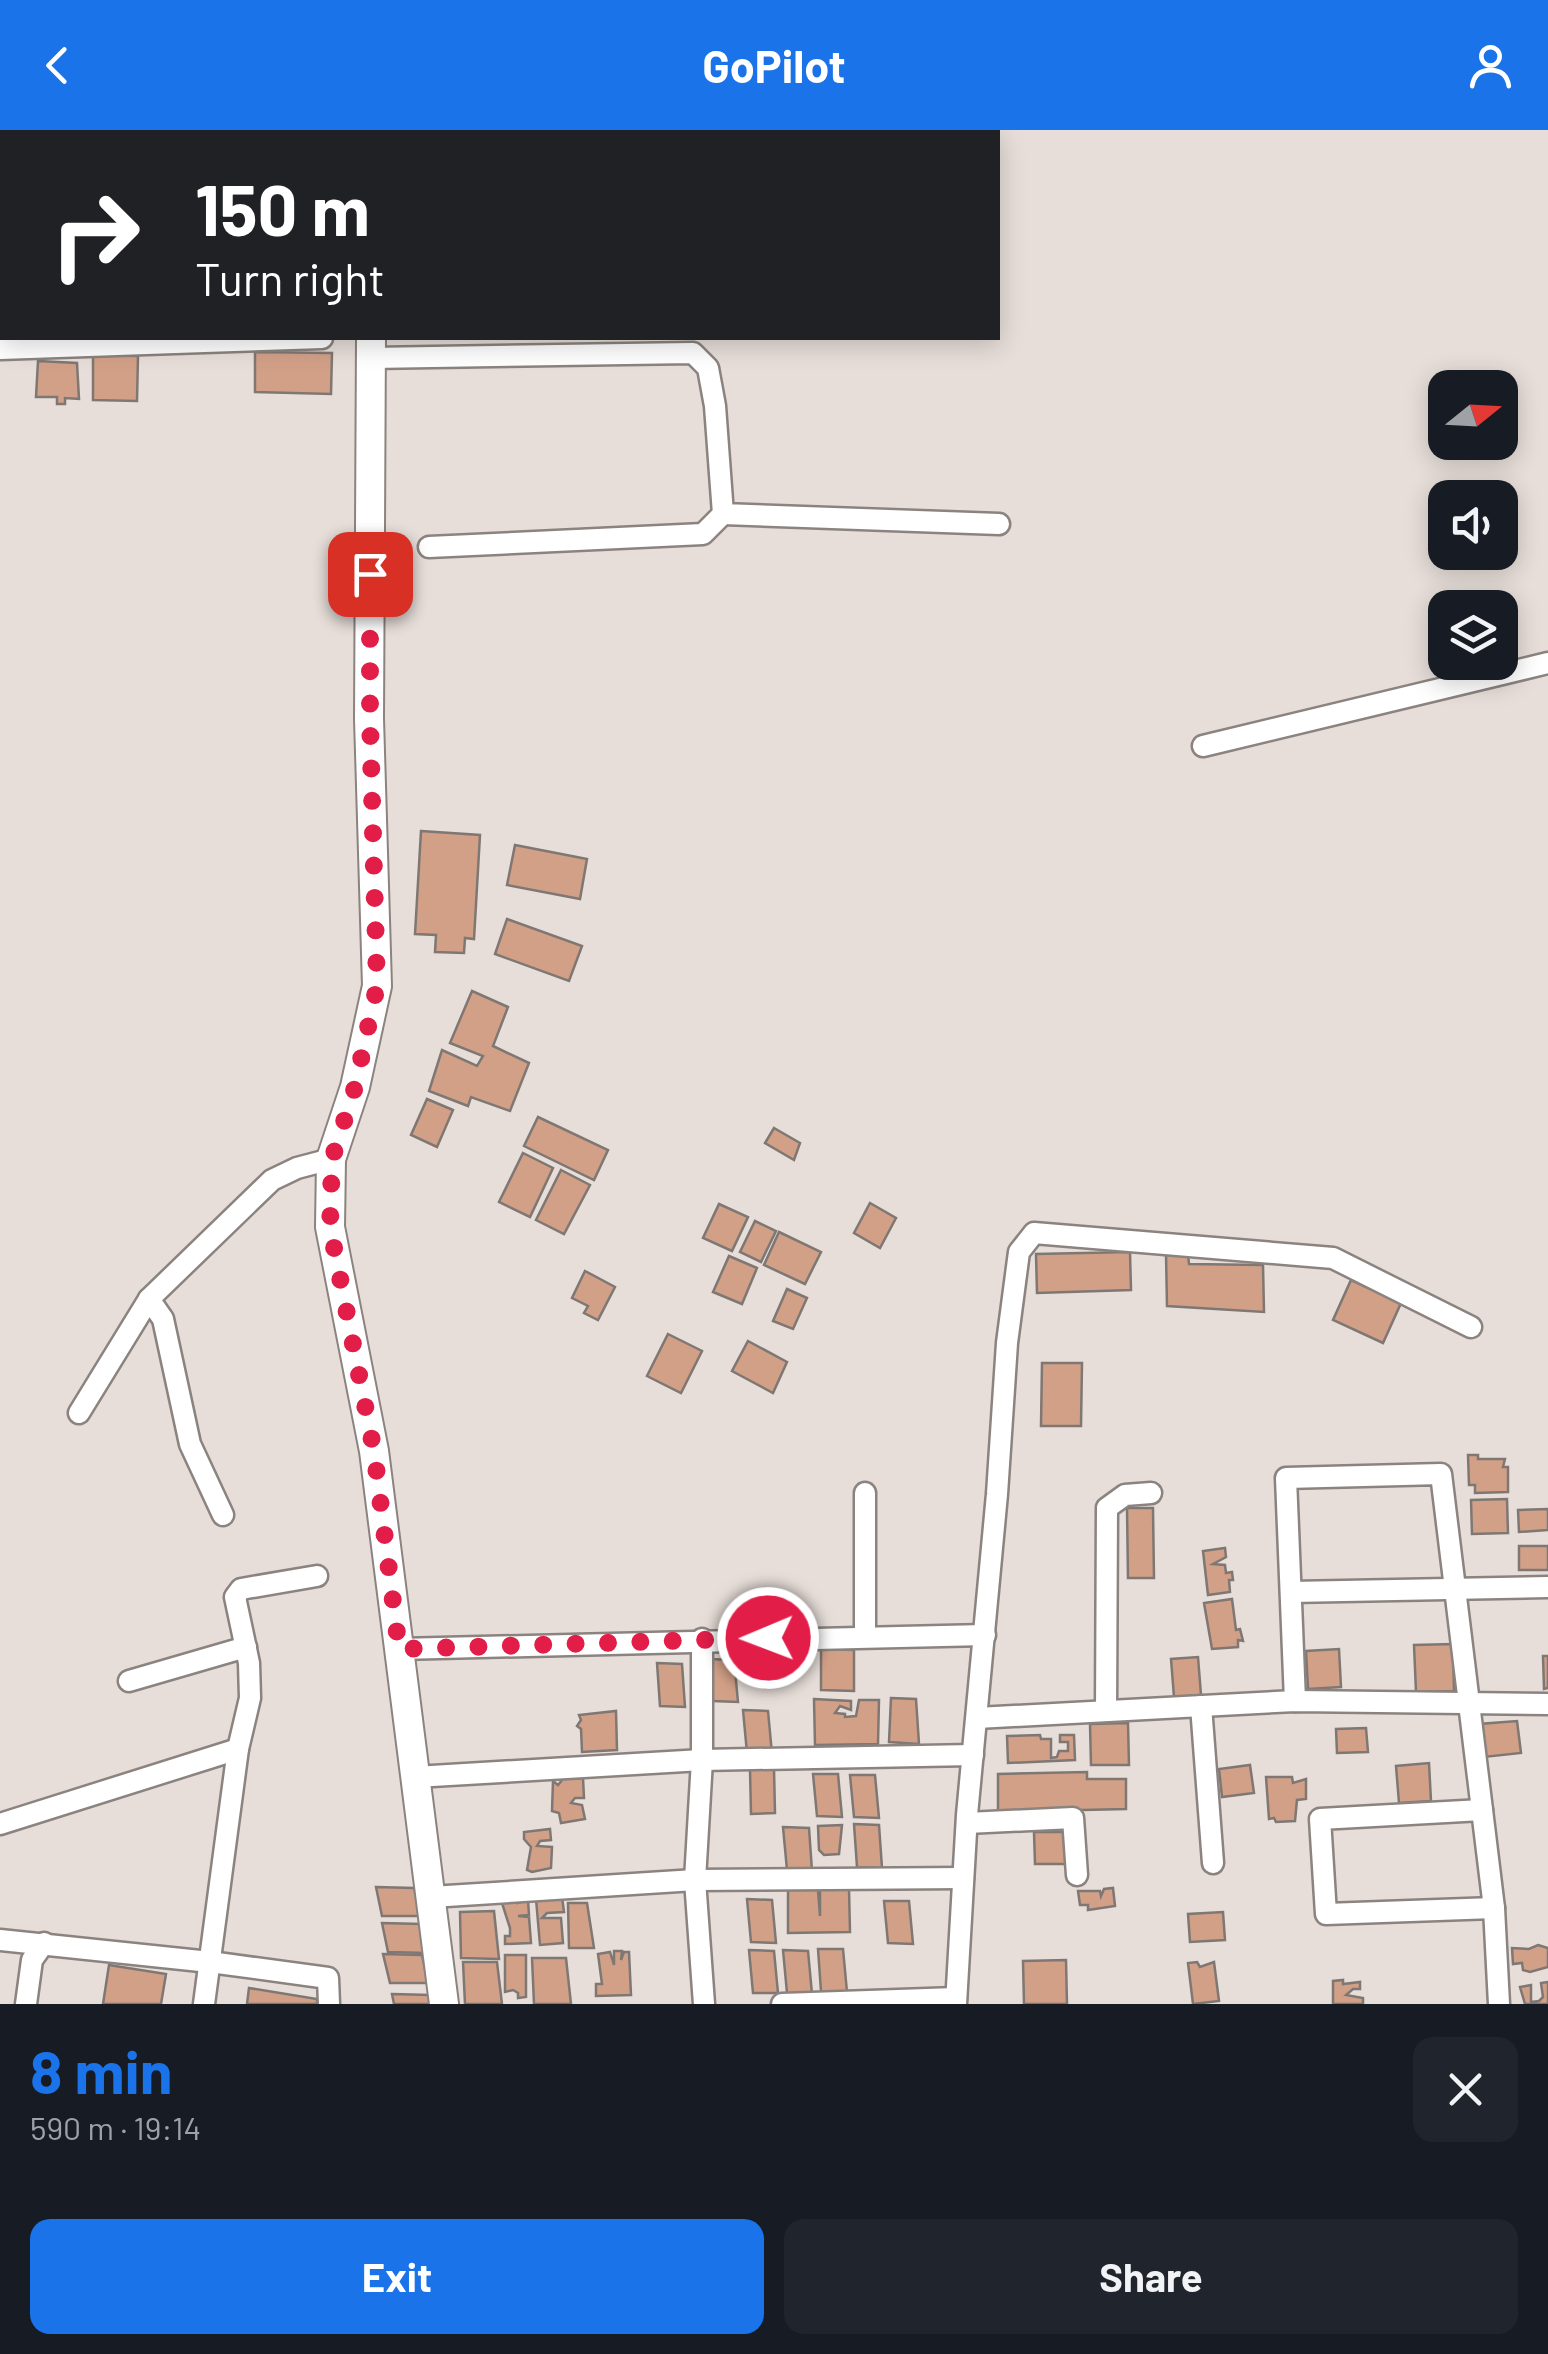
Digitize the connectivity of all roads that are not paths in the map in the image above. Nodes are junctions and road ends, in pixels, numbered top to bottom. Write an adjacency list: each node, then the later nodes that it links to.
1 (263, 340): 3 (street)
2 (372, 348): 4 (street); 9 (street)
3 (0, 349)
4 (723, 514): 5 (street); 6 (street)
5 (999, 524)
6 (429, 548)
7 (1548, 664): 8 (street)
8 (1202, 746)
9 (332, 1159): 10 (street); 24 (street)
10 (149, 1299): 12 (street); 15 (street)
11 (1471, 1327): 20 (street)
12 (80, 1414)
13 (1151, 1493): 30 (street)
14 (865, 1494): 21 (street)
15 (223, 1515)
16 (317, 1576): 23 (street)
17 (1548, 1587): 18 (street)
18 (1455, 1589): 19 (street); 19 (street); 27 (street)
19 (1291, 1592): 26 (street)
20 (985, 1635): 21 (street); 31 (street)
21 (865, 1637): 22 (street)
22 (702, 1640): 24 (street); 34 (street)
23 (246, 1648): 25 (street); 32 (street)
24 (399, 1649): 35 (street)
25 (128, 1681)
26 (1296, 1701): 27 (street); 29 (street)
27 (1469, 1704): 28 (street); 36 (street)
28 (1548, 1704)
29 (1201, 1706): 30 (street); 39 (street)
30 (1106, 1712): 31 (street)
31 (977, 1718): 33 (street)
32 (238, 1748): 38 (street); 47 (street)
33 (973, 1755): 34 (street); 37 (street)
34 (702, 1760): 35 (street); 42 (street)
35 (416, 1777): 43 (street)
36 (1482, 1810): 44 (street); 44 (street)
37 (967, 1823): 40 (street); 41 (street)
38 (0, 1824)
39 (1213, 1863)
40 (1077, 1875)
41 (964, 1878): 42 (street); 48 (street)
42 (696, 1880): 43 (street); 53 (street)
43 (431, 1897): 52 (street)
44 (1494, 1908): 55 (street)
45 (0, 1940): 46 (street)
46 (44, 1943): 47 (street); 49 (street)
47 (210, 1962): 50 (street); 51 (street)
48 (956, 2001): 54 (street)
49 (26, 2004)
50 (204, 2004)
51 (330, 2004)
52 (444, 2004)
53 (704, 2004)
54 (782, 2004)
55 (1498, 2004)

